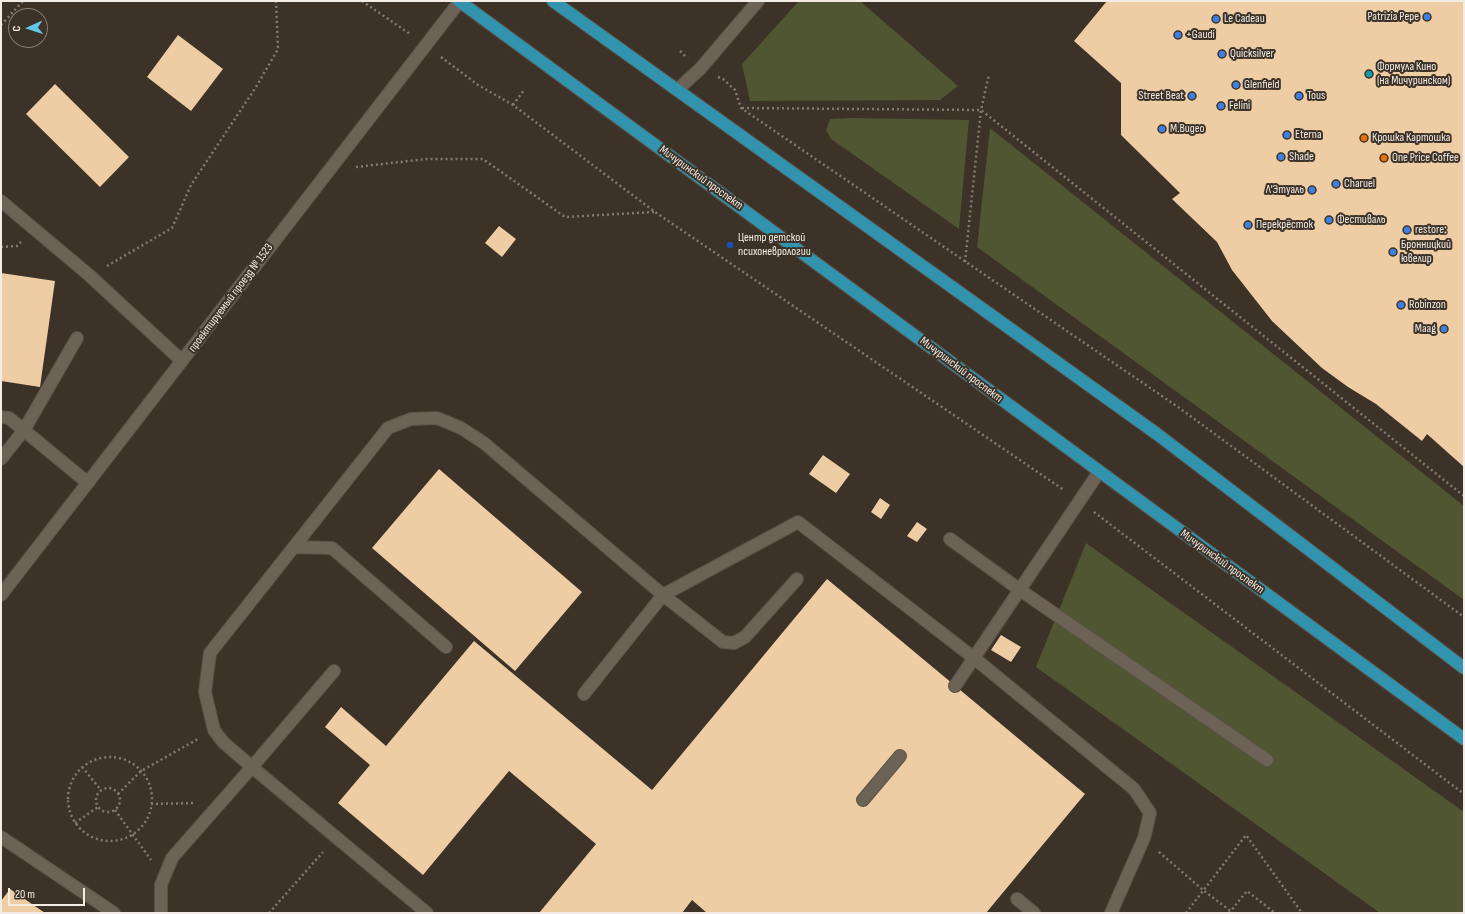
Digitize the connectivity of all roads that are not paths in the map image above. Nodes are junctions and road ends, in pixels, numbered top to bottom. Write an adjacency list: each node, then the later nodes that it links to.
1 (459, 1): 7 (street, проектируемый проезд № 1523); 11 (main road, Мичуринский проспект)
2 (553, 1): 4 (main road)
3 (758, 1): 4 (street)
4 (677, 90): 21 (main road)
5 (1, 201): 7 (street)
6 (77, 338): 9 (street)
7 (182, 361): 12 (street, проектируемый проезд № 1523)
8 (1, 417): 9 (street)
9 (24, 430): 10 (street); 12 (street)
10 (1, 459)
11 (1099, 472): 16 (street); 25 (main road, Мичуринский проспект)
12 (88, 483): 17 (street, проектируемый проезд № 1523)
13 (950, 539): 16 (street)
14 (294, 547): 18 (street); 19 (street); 28 (street)
15 (797, 579): 18 (street)
16 (1020, 590): 20 (street); 27 (street)
17 (1, 595)
18 (663, 595): 20 (street); 24 (street)
19 (446, 646)
20 (974, 658): 23 (street); 36 (street)
21 (1464, 668)
22 (334, 671): 28 (street)
23 (955, 686)
24 (584, 694)
25 (1464, 739)
26 (900, 756): 29 (street)
27 (1267, 760)
28 (252, 767): 33 (street); 34 (street)
29 (863, 800)
30 (1, 837): 32 (street)
31 (1017, 900): 35 (street)
32 (114, 913)
33 (161, 913)
34 (426, 913)
35 (1034, 913)
36 (1111, 913)

